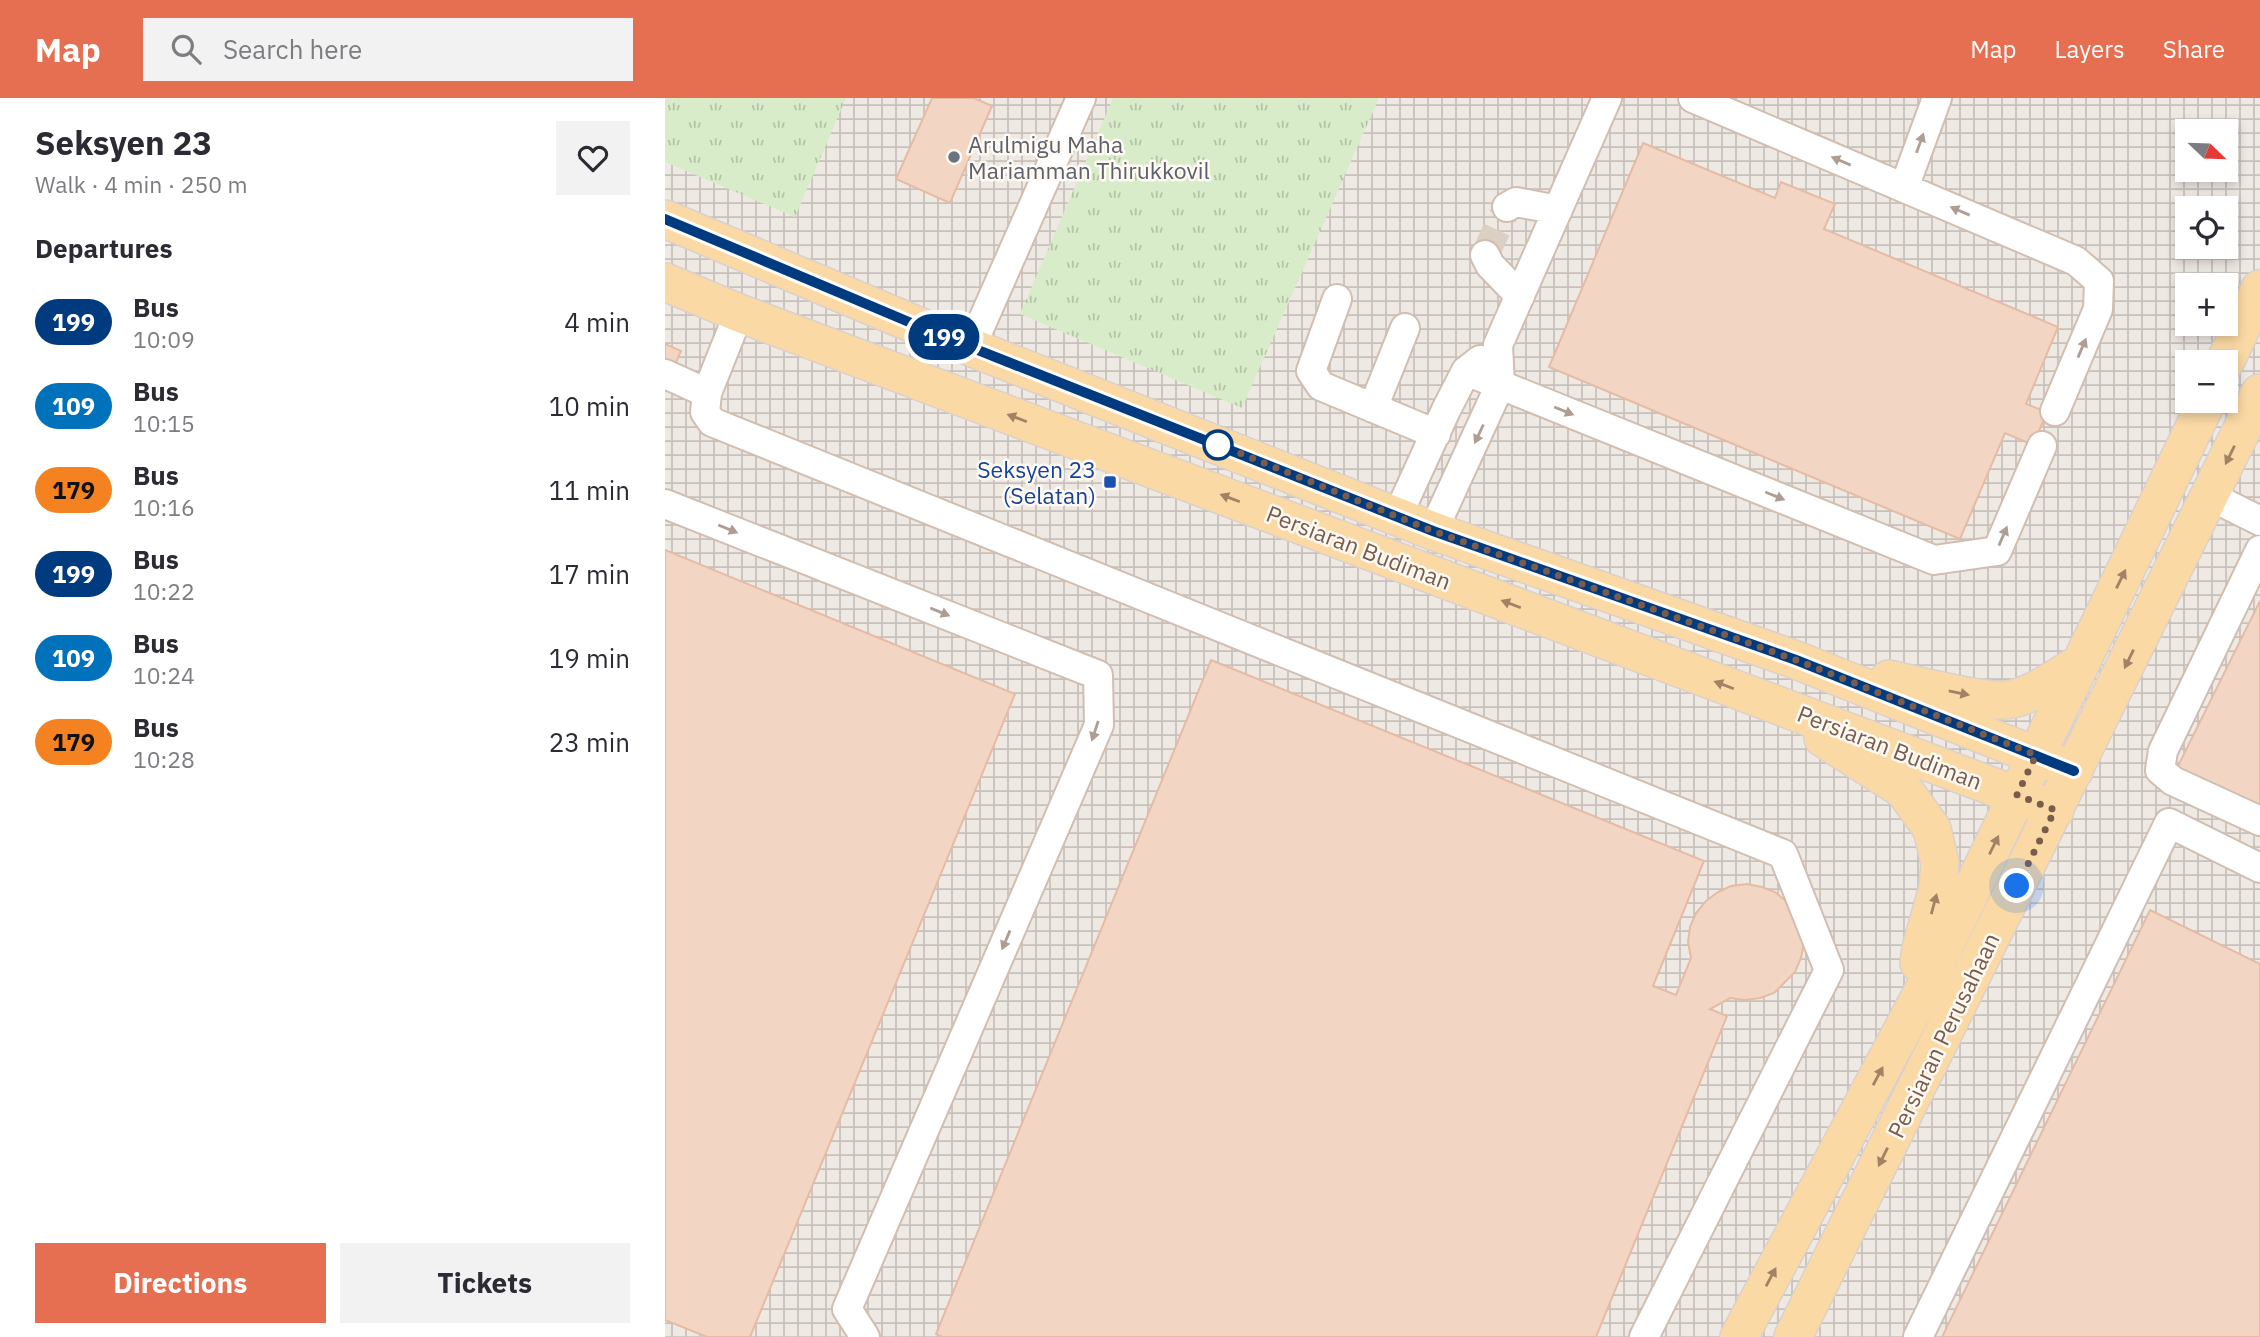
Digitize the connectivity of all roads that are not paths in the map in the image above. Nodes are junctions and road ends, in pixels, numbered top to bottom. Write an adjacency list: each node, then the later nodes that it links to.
1 (1081, 98): 17 (lane)
2 (1607, 98): 7 (lane)
3 (1693, 98): 5 (lane, one-way to 3)
4 (1937, 98): 5 (lane, one-way to 4)
5 (1904, 188): 25 (lane, one-way to 5)
6 (1507, 207): 7 (lane)
7 (1558, 210): 12 (lane)
8 (665, 219): 17 (main road, Persiaran Budiman)
9 (1486, 255): 12 (lane)
10 (665, 282): 14 (main road, Persiaran Budiman)
11 (2260, 289): 18 (main road)
12 (1520, 296): 16 (lane)
13 (1337, 299): 24 (lane)
14 (740, 313): 22 (lane); 37 (main road, Persiaran Budiman, one-way to 14)
15 (1405, 328): 24 (lane)
16 (1498, 345): 19 (lane); 21 (lane)
17 (971, 347): 31 (main road, Persiaran Budiman)
18 (2231, 350)
19 (1467, 371): 21 (lane); 27 (lane)
20 (665, 374): 22 (lane)
21 (1500, 385): 28 (lane, one-way to 28); 33 (lane, one-way to 33)
22 (707, 393): 46 (lane)
23 (2260, 393): 29 (main road, Persiaran Perusahaan, one-way to 29)
24 (1373, 408): 27 (lane)
25 (2056, 411)
26 (2201, 413): 36 (main road, Persiaran Perusahaan, one-way to 26)
27 (1436, 434): 31 (lane)
28 (2042, 446)
29 (2210, 496): 32 (lane); 39 (main road, Persiaran Perusahaan, one-way to 39)
30 (665, 504): 45 (lane, one-way to 45)
31 (1397, 517): 33 (main road, Persiaran Budiman)
32 (2260, 521)
33 (1433, 531): 35 (main road, Persiaran Budiman)
34 (2260, 550): 42 (lane)
35 (1796, 660): 36 (main road, one-way to 36); 38 (main road, Persiaran Budiman)
36 (2081, 663): 38 (main road, Persiaran Perusahaan)
37 (1765, 700): 40 (main road, Persiaran Budiman); 44 (main road, one-way to 37)
38 (2036, 755): 39 (main road, Persiaran Budiman); 40 (main road, Persiaran Perusahaan)
39 (2074, 771): 41 (main road, Persiaran Perusahaan)
40 (2017, 795): 41 (main road, Persiaran Budiman); 44 (main road, Persiaran Perusahaan, one-way to 40)
41 (2055, 810): 48 (main road, Persiaran Perusahaan, one-way to 48)
42 (2260, 821)
43 (2260, 868): 49 (lane)
44 (1921, 995): 47 (main road, Persiaran Perusahaan, one-way to 44)
45 (865, 1337)
46 (1644, 1337)
47 (1739, 1337)
48 (1793, 1337)
49 (1918, 1337)

